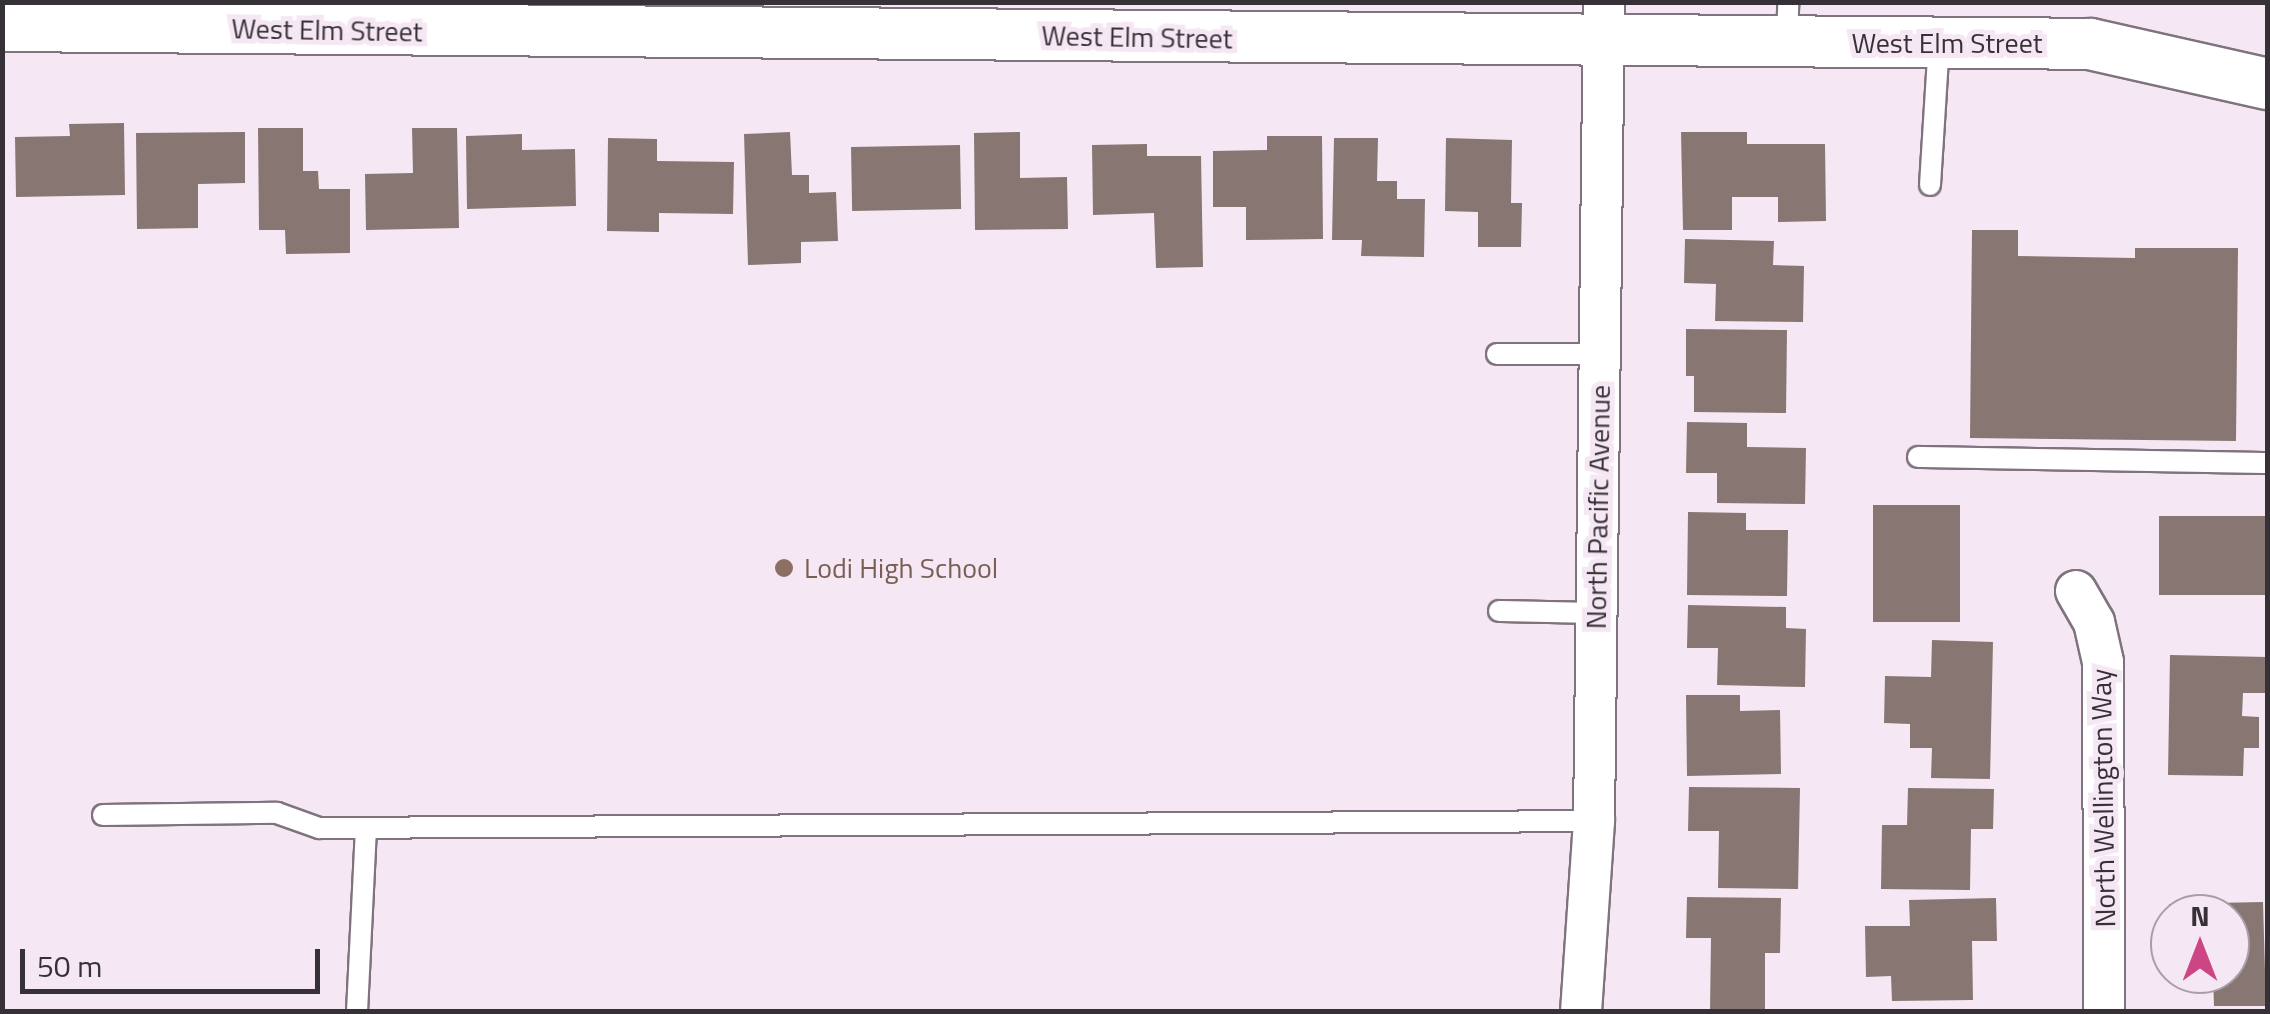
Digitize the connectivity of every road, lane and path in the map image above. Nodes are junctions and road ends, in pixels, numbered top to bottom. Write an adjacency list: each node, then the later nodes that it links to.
1 (601, 18): 3 (street, West Elm Street); 4 (street, West Elm Street)
2 (1788, 22): 3 (street, West Elm Street); 5 (street, West Elm Street)
3 (1604, 23): 9 (street, North Pacific Avenue)
4 (2, 26)
5 (1939, 44): 6 (street, West Elm Street); 7 (lane)
6 (2268, 84)
7 (1930, 185)
8 (1497, 354): 9 (lane)
9 (1600, 354): 14 (street, North Pacific Avenue)
10 (1918, 457): 11 (lane)
11 (2268, 463)
12 (2076, 590): 20 (street, North Wellington Way)
13 (1499, 611): 14 (lane)
14 (1597, 613): 16 (street, North Pacific Avenue)
15 (103, 816): 17 (lane)
16 (1594, 821): 17 (lane); 19 (street, North Pacific Avenue)
17 (366, 828): 18 (lane)
18 (357, 1012)
19 (1581, 1012)
20 (2104, 1012)

